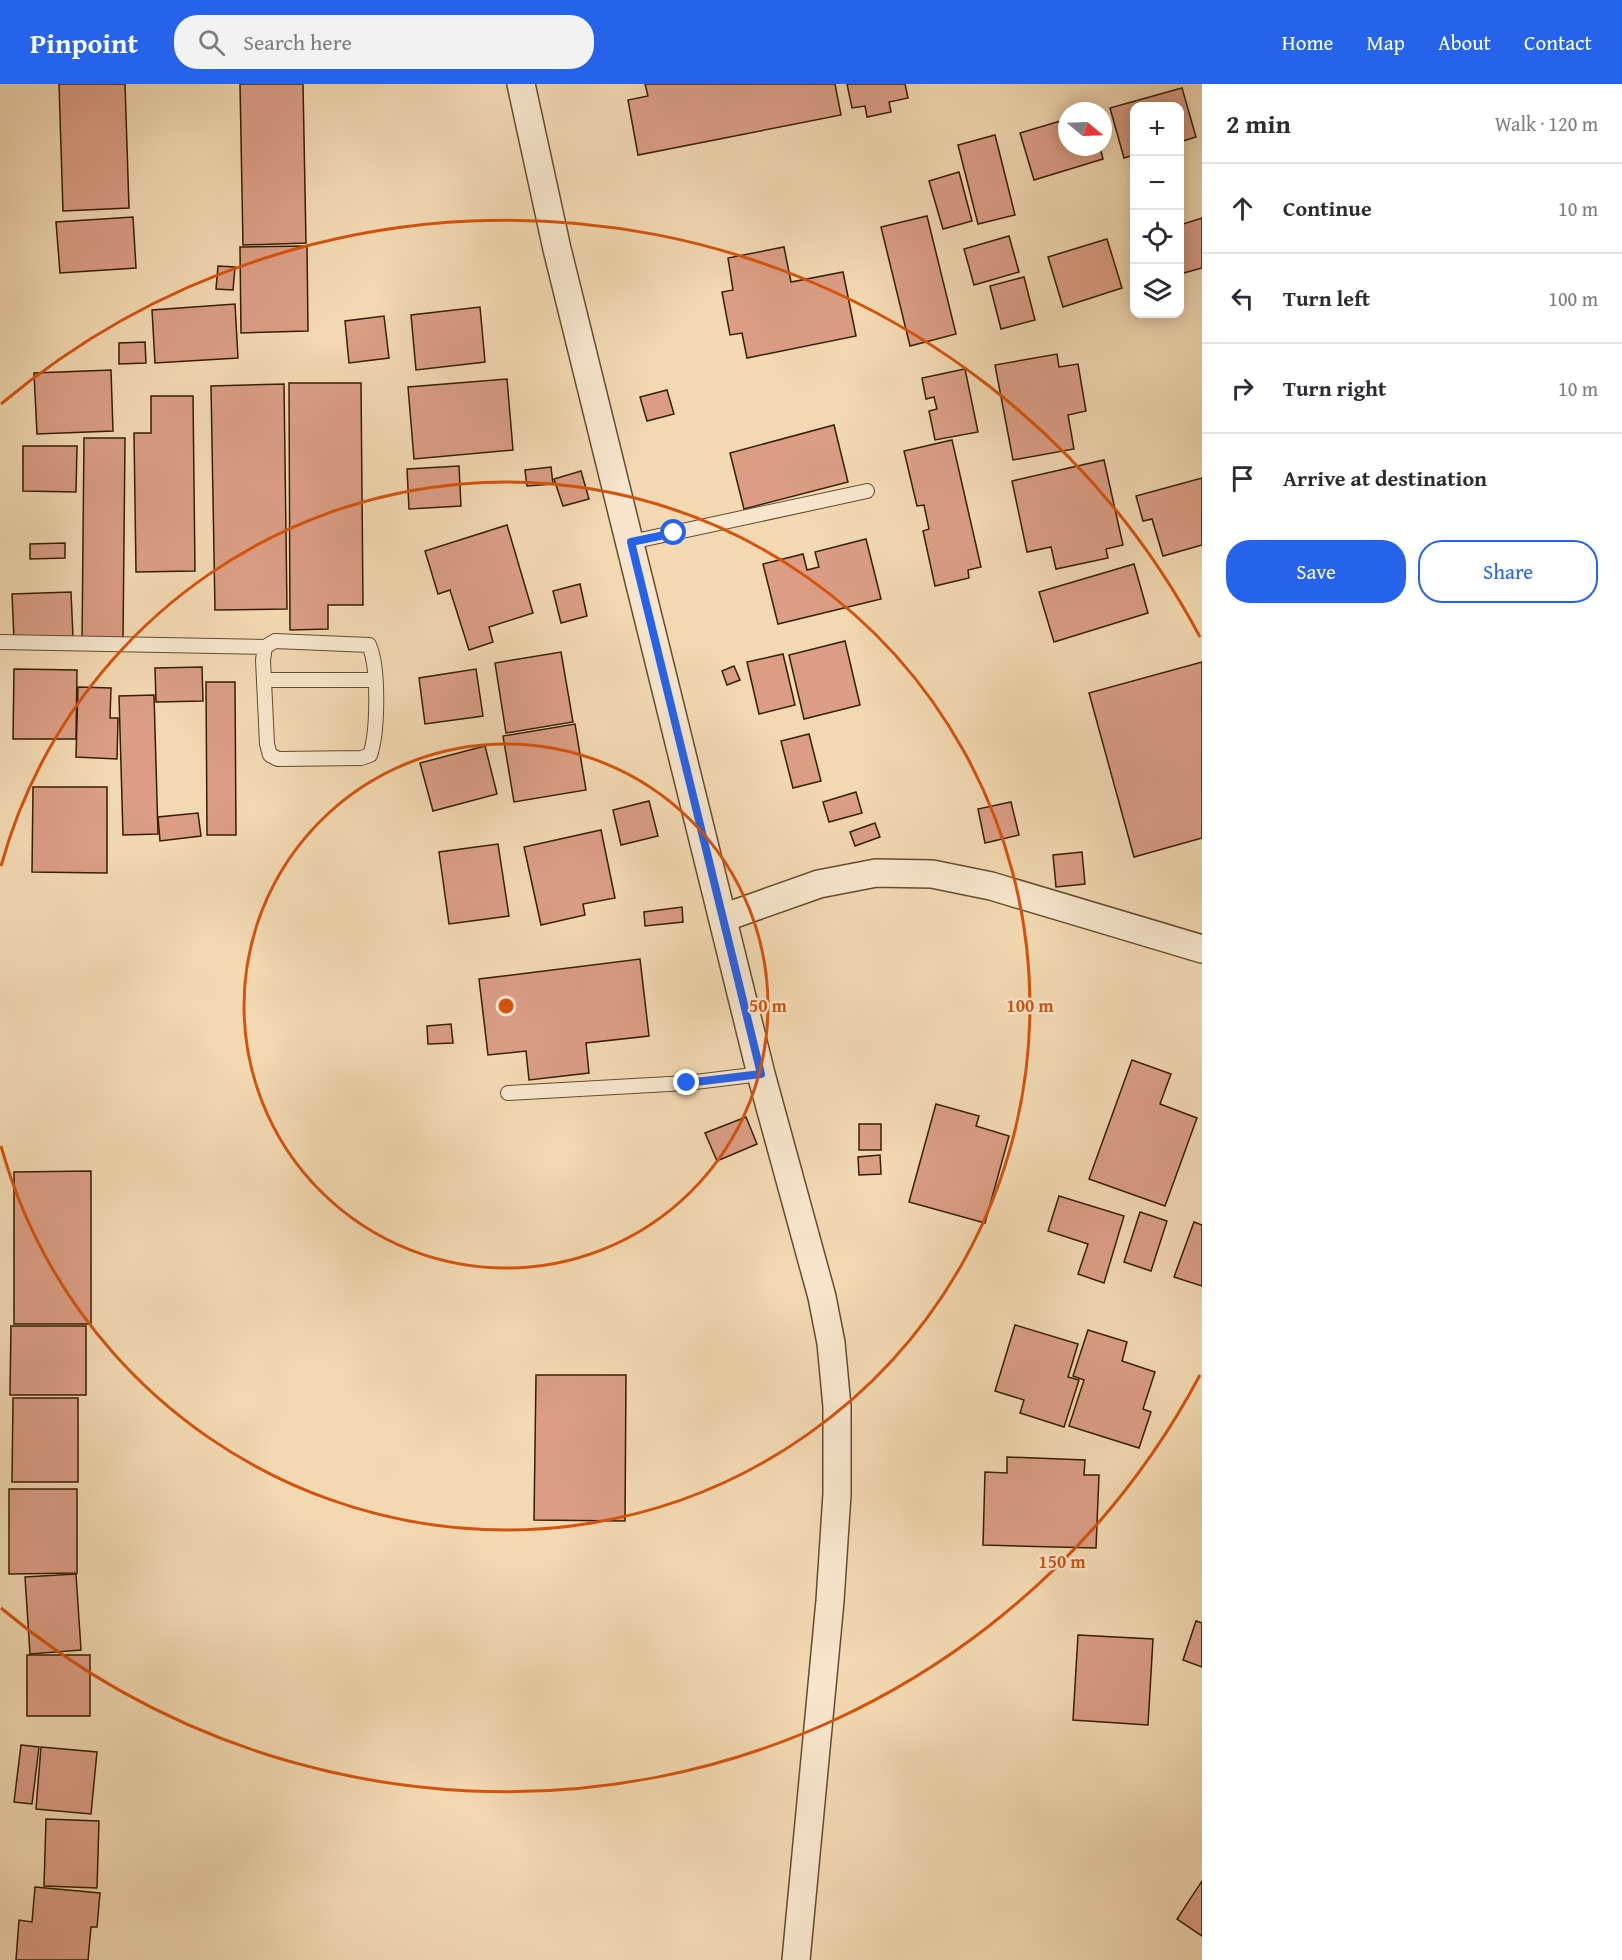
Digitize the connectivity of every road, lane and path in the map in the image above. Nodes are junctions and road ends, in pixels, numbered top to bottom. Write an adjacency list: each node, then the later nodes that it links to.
1 (521, 84): 3 (street)
2 (867, 491): 3 (lane)
3 (631, 542): 8 (street)
4 (0, 642): 5 (lane)
5 (265, 647): 6 (lane); 7 (lane)
6 (264, 680): 7 (lane); 7 (lane)
7 (375, 680)
8 (723, 918): 9 (street); 10 (street)
9 (1202, 949)
10 (761, 1074): 11 (lane); 12 (street)
11 (508, 1093)
12 (796, 1960)

